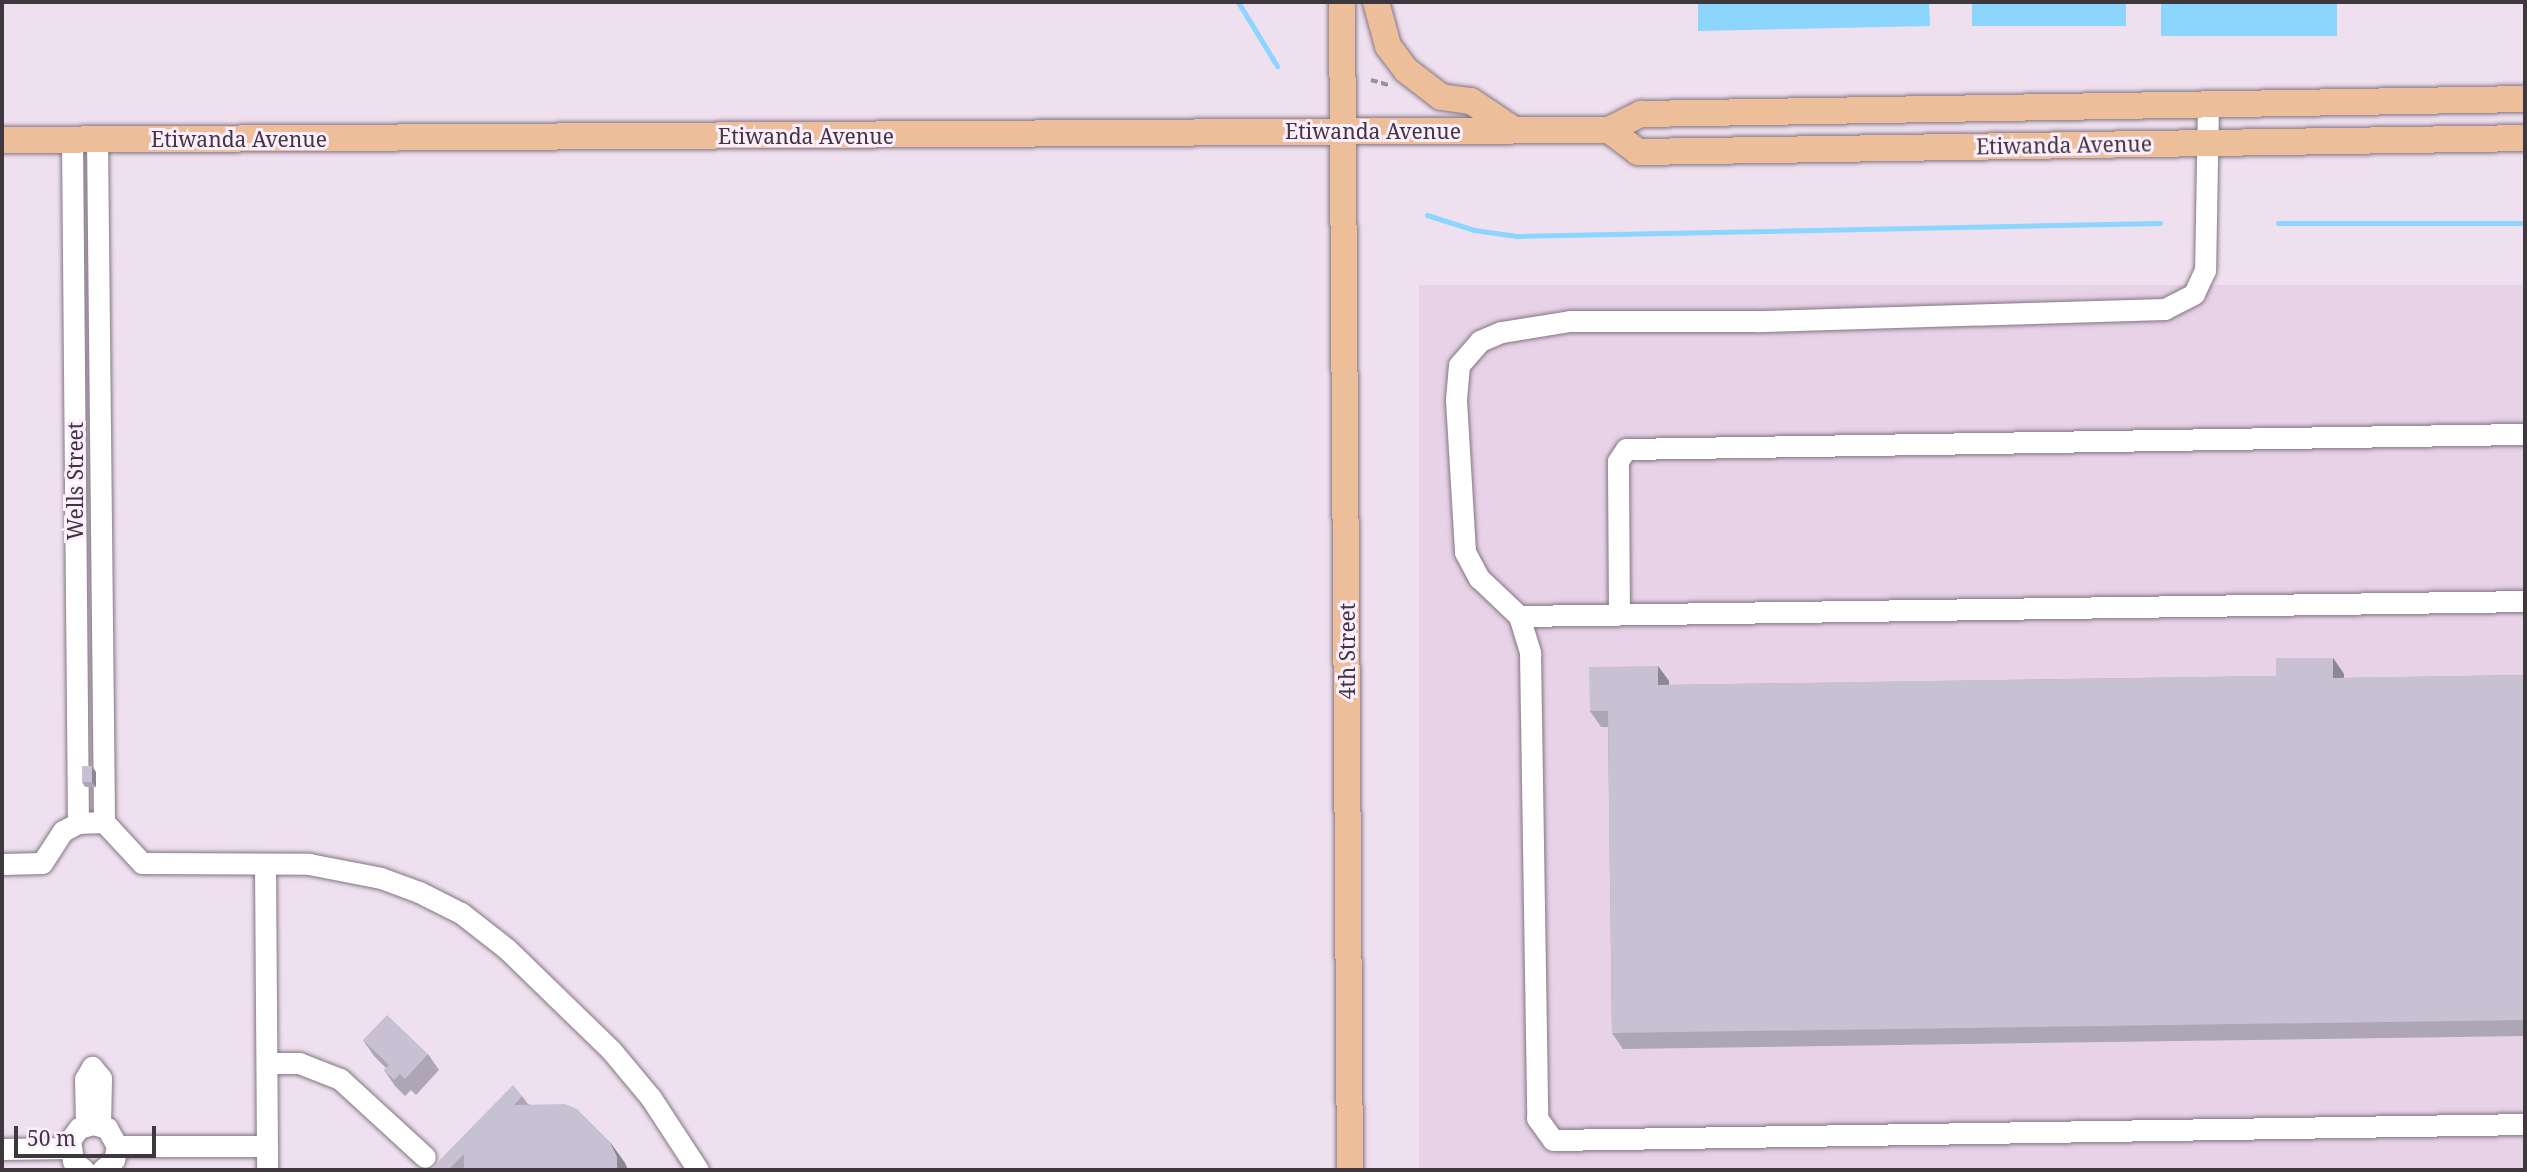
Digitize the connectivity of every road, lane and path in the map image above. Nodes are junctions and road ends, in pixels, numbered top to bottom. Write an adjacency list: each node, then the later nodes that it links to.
1 (1342, 2): 9 (main road, 4th Street)
2 (1376, 2): 7 (main road)
3 (1371, 80): 4 (path)
4 (1396, 80)
5 (2525, 99): 6 (main road, Etiwanda Avenue)
6 (2208, 104): 8 (main road, Etiwanda Avenue); 13 (lane)
7 (1514, 130): 8 (main road, Etiwanda Avenue); 9 (main road, Etiwanda Avenue)
8 (1609, 130): 13 (main road, Etiwanda Avenue)
9 (1344, 132): 11 (main road, Etiwanda Avenue); 33 (main road, 4th Street)
10 (2525, 138): 13 (main road, Etiwanda Avenue)
11 (84, 139): 12 (main road, Etiwanda Avenue); 18 (lane, Wells Street); 19 (lane, Wells Street)
12 (2, 140)
13 (2206, 142): 17 (lane)
14 (2525, 434): 16 (lane)
15 (2525, 601): 16 (lane)
16 (1619, 614): 17 (lane)
17 (1519, 615): 23 (lane)
18 (78, 822): 19 (lane); 20 (lane)
19 (104, 822): 21 (lane)
20 (2, 864)
21 (265, 864): 22 (lane); 32 (lane)
22 (267, 1063): 25 (lane); 28 (lane)
23 (2525, 1124)
24 (117, 1146): 25 (lane); 26 (lane); 30 (lane)
25 (267, 1146): 31 (lane)
26 (69, 1148): 27 (lane); 29 (lane)
27 (2, 1149)
28 (425, 1157)
29 (84, 1170)
30 (102, 1170)
31 (267, 1170)
32 (698, 1170)
33 (1350, 1170)

